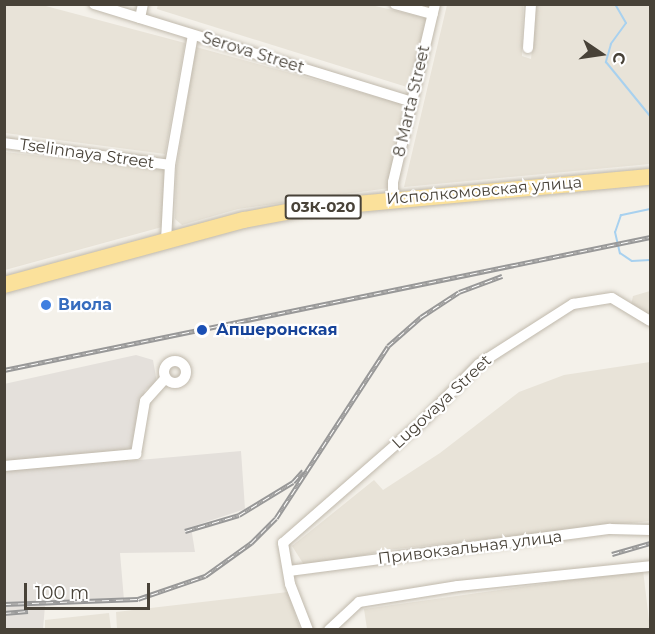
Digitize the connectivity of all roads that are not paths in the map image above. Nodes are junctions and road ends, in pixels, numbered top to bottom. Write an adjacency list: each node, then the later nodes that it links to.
1 (94, 4): 6 (street, Serova Street)
2 (142, 4): 6 (street)
3 (395, 4): 5 (street)
4 (531, 4): 8 (street)
5 (434, 9): 9 (street, 8 Marta Street)
6 (140, 18): 7 (street, Serova Street)
7 (193, 35): 9 (street, Serova Street); 11 (street)
8 (528, 48)
9 (412, 102): 13 (street, 8 Marta Street)
10 (4, 143): 11 (street, Tselinnaya Street)
11 (171, 165): 14 (street)
12 (651, 177): 13 (main road, Исполкомовская улица / 03К-020)
13 (393, 199): 14 (main road, Исполкомовская улица / 03К-020)
14 (166, 241): 15 (main road, Исполкомовская улица / 03К-020)
15 (4, 285)
16 (651, 321): 21 (street, Lugovaya Street)
17 (166, 378): 18 (street)
18 (4, 466)
19 (651, 530): 21 (street, Привокзальная улица)
20 (651, 566): 23 (street)
21 (289, 571): 22 (street)
22 (308, 630)
23 (329, 630)

